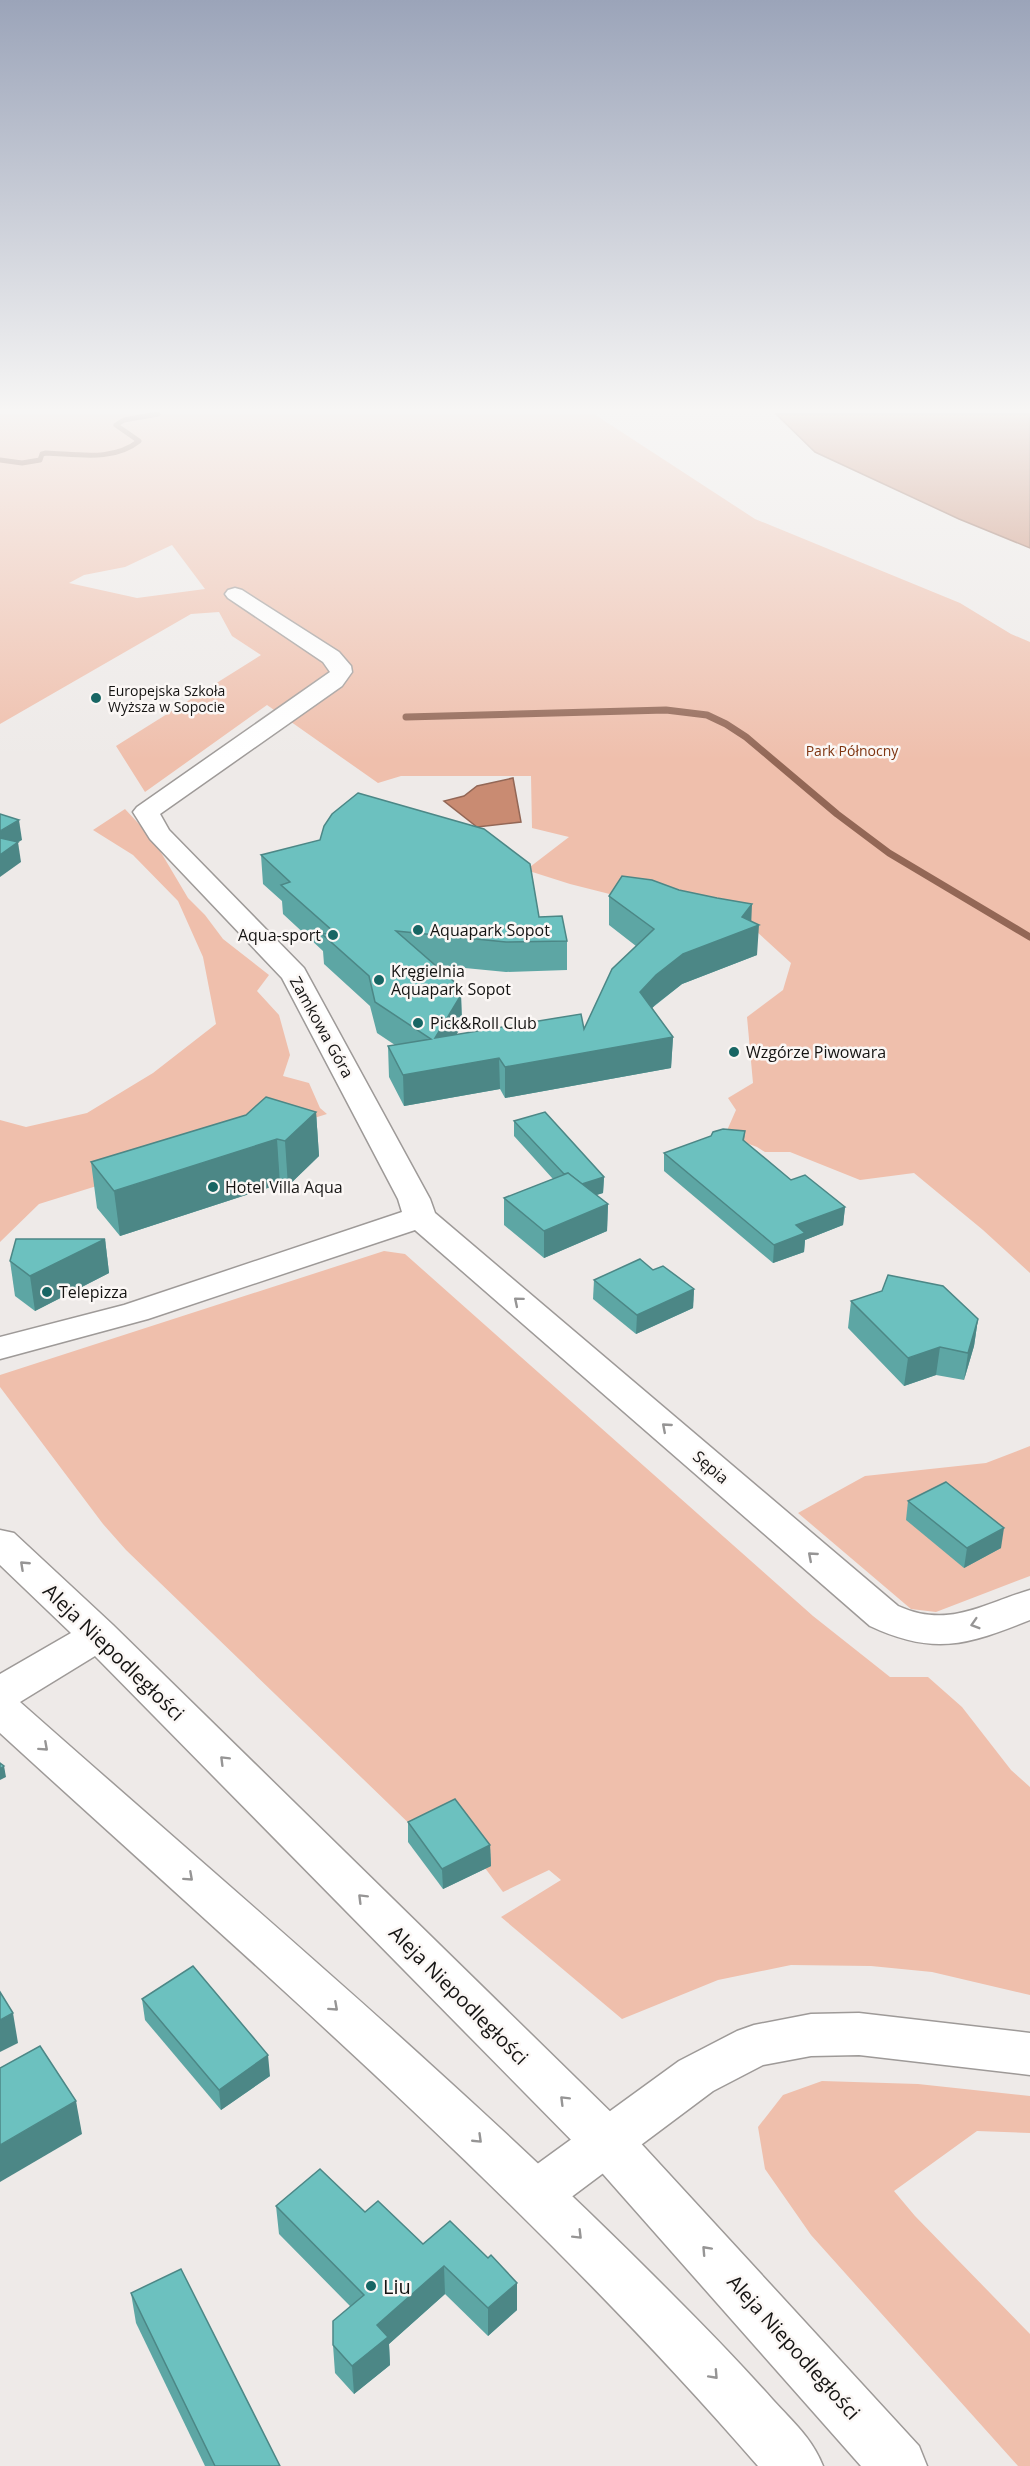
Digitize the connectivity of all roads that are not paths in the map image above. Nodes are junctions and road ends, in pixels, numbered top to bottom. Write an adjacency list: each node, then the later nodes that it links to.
1 (235, 594): 2 (street, Zamkowa Góra)
2 (420, 1217): 3 (street); 5 (street, Sępia, one-way to 2)
3 (0, 1347)
4 (0, 1543): 6 (street, Aleja Niepodległości, one-way to 4)
5 (1030, 1604)
6 (99, 1635): 7 (street); 10 (street, Aleja Niepodległości, one-way to 6)
7 (0, 1694)
8 (0, 1708): 11 (street, one-way to 11)
9 (1030, 2054): 10 (street)
10 (606, 2141): 11 (street); 13 (street, Aleja Niepodległości, one-way to 10)
11 (536, 2194): 12 (street, one-way to 12)
12 (795, 2466)
13 (899, 2466)

